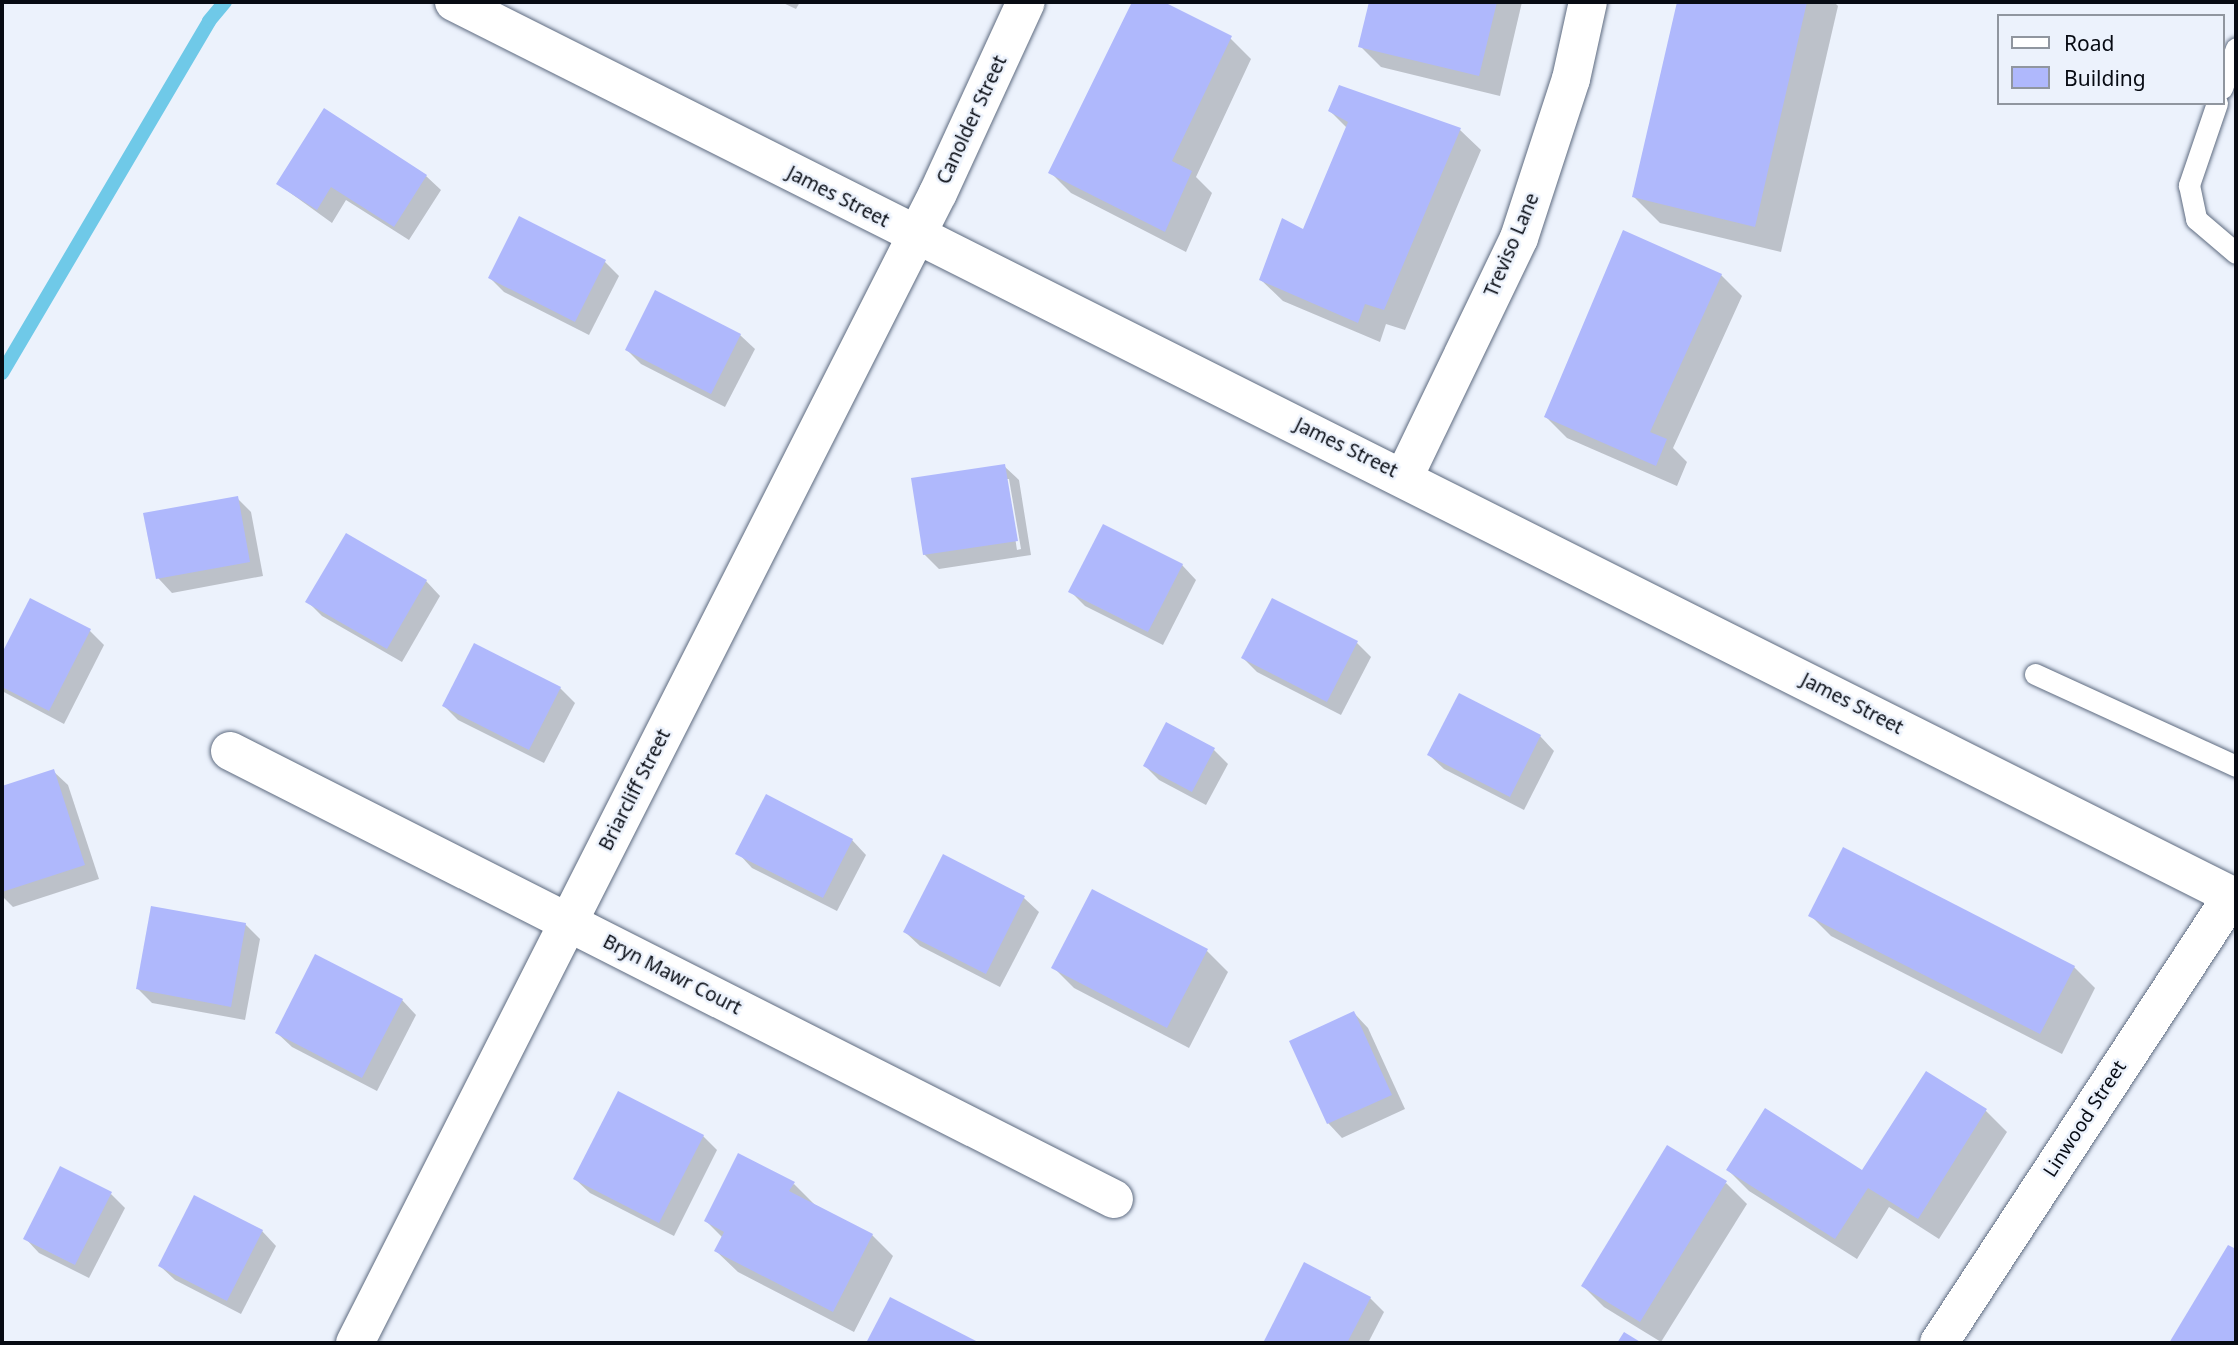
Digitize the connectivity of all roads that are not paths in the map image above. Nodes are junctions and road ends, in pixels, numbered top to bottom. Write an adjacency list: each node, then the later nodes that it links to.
1 (454, 2): 7 (street, James Street)
2 (1026, 2): 7 (street, Canolder Street)
3 (1588, 2): 9 (street, Treviso Lane)
4 (2236, 48): 5 (lane)
5 (2224, 82)
6 (2216, 105): 8 (lane)
7 (916, 237): 9 (street, James Street); 14 (street, Briarcliff Street)
8 (2236, 253)
9 (1404, 477): 13 (street, James Street)
10 (2035, 674): 12 (lane)
11 (230, 751): 14 (street, Bryn Mawr Court)
12 (2236, 766)
13 (2235, 894): 17 (street, Linwood Street)
14 (567, 922): 15 (street, Bryn Mawr Court); 16 (street, Briarcliff Street)
15 (1114, 1199)
16 (355, 1343)
17 (1939, 1343)

